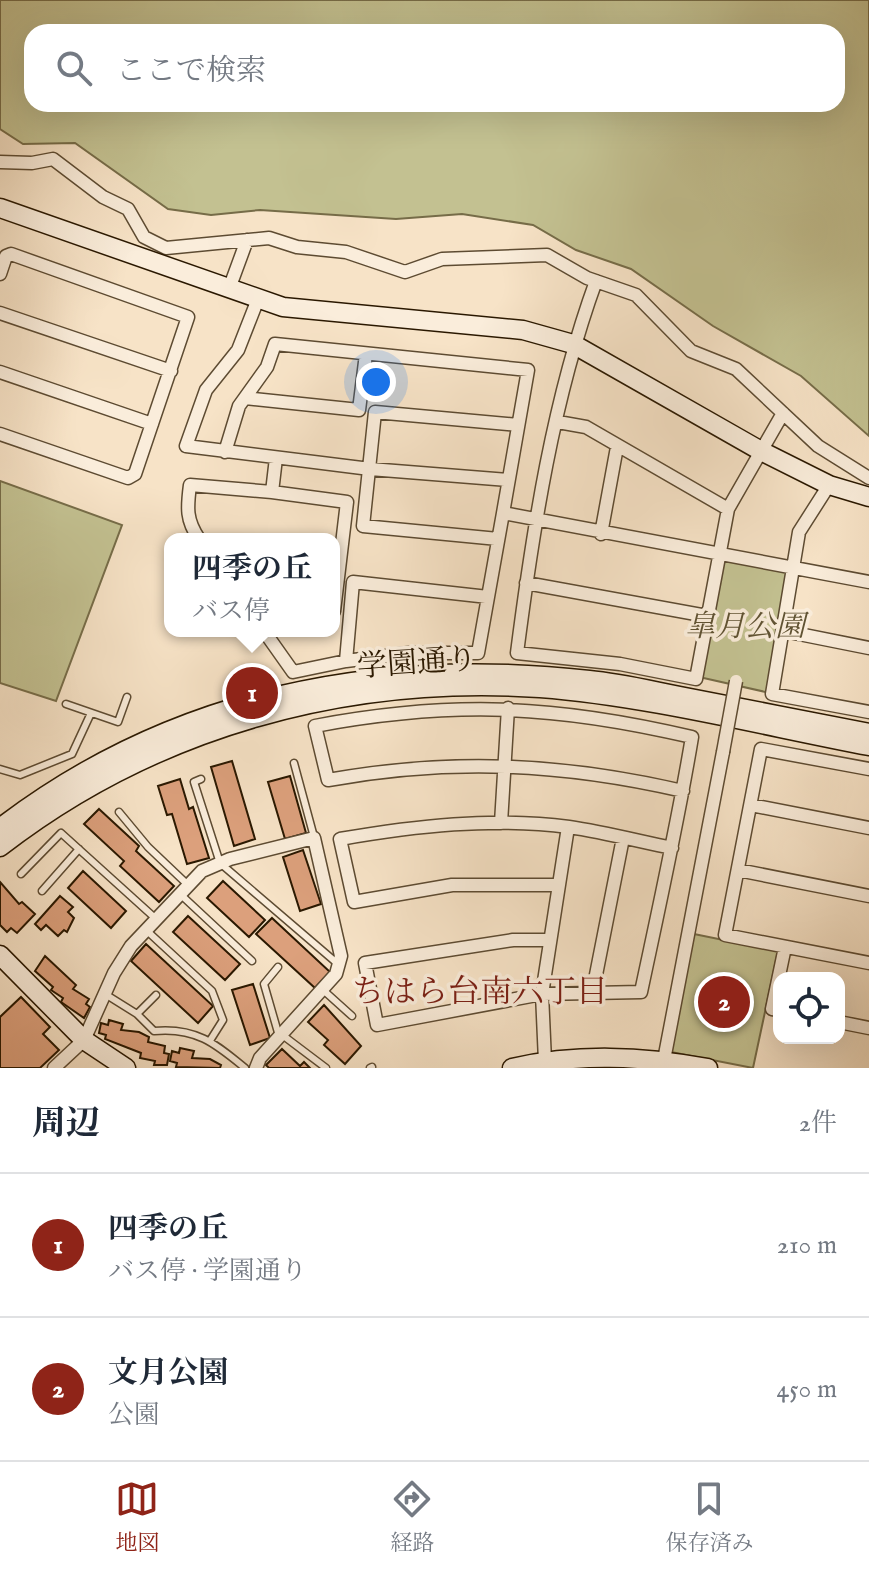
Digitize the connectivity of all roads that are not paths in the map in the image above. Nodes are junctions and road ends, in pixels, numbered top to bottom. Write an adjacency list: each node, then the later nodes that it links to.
1 (0, 162): 3 (street)
2 (0, 208): 6 (street)
3 (247, 240): 5 (street); 6 (street)
4 (0, 274): 11 (street)
5 (596, 281): 9 (street); 14 (street)
6 (229, 289): 7 (street)
7 (258, 299): 9 (street); 21 (street)
8 (0, 313): 11 (street)
9 (573, 344): 15 (street); 20 (street)
10 (366, 354): 13 (street); 13 (street); 17 (street)
11 (171, 371): 16 (street)
12 (0, 372): 16 (street)
13 (245, 398): 21 (street)
14 (783, 413): 20 (street); 24 (street)
15 (558, 422): 19 (street); 31 (street)
16 (152, 424): 18 (street)
17 (518, 425): 23 (street); 25 (street)
18 (0, 434)
19 (617, 447): 29 (street); 33 (street)
20 (761, 451): 26 (street); 29 (street)
21 (225, 452): 22 (street)
22 (276, 458): 23 (street); 27 (street)
23 (370, 469): 25 (street); 34 (street)
24 (869, 478)
25 (508, 480): 30 (street)
26 (829, 485): 28 (street); 37 (street)
27 (272, 492): 32 (street); 35 (street)
28 (869, 497)
29 (728, 509): 36 (street)
30 (503, 513): 31 (street); 34 (street)
31 (539, 521): 33 (street); 39 (street)
32 (195, 533)
33 (601, 534): 36 (street)
34 (498, 539): 40 (street)
35 (340, 545)
36 (719, 554): 37 (street); 41 (street)
37 (791, 567): 38 (street); 42 (street)
38 (869, 582)
39 (526, 583): 41 (street); 41 (street)
40 (488, 597): 45 (street); 45 (street)
41 (707, 616)
42 (784, 631): 44 (street); 50 (street)
43 (268, 637): 45 (street)
44 (869, 648)
45 (346, 661)
46 (736, 681): 100 (street, bridge)
47 (127, 697): 51 (lane)
48 (66, 704): 51 (lane)
49 (508, 708): 55 (street); 55 (street); 59 (street)
50 (869, 712)
51 (91, 713): 56 (lane)
52 (869, 733): 64 (street, 学園通り)
53 (869, 746): 68 (street, 学園通り)
54 (294, 763): 66 (lane)
55 (505, 764): 59 (street); 62 (street)
56 (0, 769)
57 (869, 769): 60 (street)
58 (201, 779): 71 (lane)
59 (683, 791): 69 (street)
60 (751, 805): 65 (street); 72 (street)
61 (119, 812): 75 (lane)
62 (501, 823): 63 (street); 74 (street)
63 (568, 827): 67 (street); 74 (street)
64 (0, 828)
65 (869, 828)
66 (314, 838): 71 (street); 85 (street)
67 (623, 838): 69 (street); 89 (street)
68 (0, 847)
69 (672, 848): 89 (street)
70 (79, 849): 73 (lane); 76 (lane); 78 (lane)
71 (220, 863): 75 (street); 85 (lane)
72 (738, 870): 77 (street); 81 (street)
73 (21, 874)
74 (559, 885): 80 (street)
75 (184, 890): 78 (street); 83 (lane)
76 (42, 891)
77 (869, 896)
78 (156, 919): 79 (street)
79 (146, 930): 90 (street); 98 (lane)
80 (549, 940): 91 (street); 91 (street)
81 (785, 947): 84 (street); 87 (street)
82 (0, 955): 99 (street)
83 (252, 961)
84 (869, 963)
85 (338, 964): 88 (street)
86 (278, 967): 97 (lane)
87 (780, 972)
88 (322, 989): 94 (lane); 97 (street)
89 (593, 990): 91 (street)
90 (105, 994): 93 (lane); 99 (street)
91 (542, 994): 101 (street)
92 (156, 995): 93 (lane)
93 (137, 1014): 98 (lane)
94 (352, 1016)
95 (845, 1023): 96 (street)
96 (869, 1028)
97 (280, 1035): 107 (street); 108 (lane)
98 (211, 1039): 106 (lane)
99 (84, 1040): 104 (street); 105 (street)
100 (664, 1060): 102 (street); 103 (street)
101 (545, 1061): 102 (street); 109 (street)
102 (623, 1062)
103 (702, 1067)
104 (54, 1068)
105 (126, 1068)
106 (245, 1068)
107 (256, 1068)
108 (326, 1068)
109 (512, 1068)

